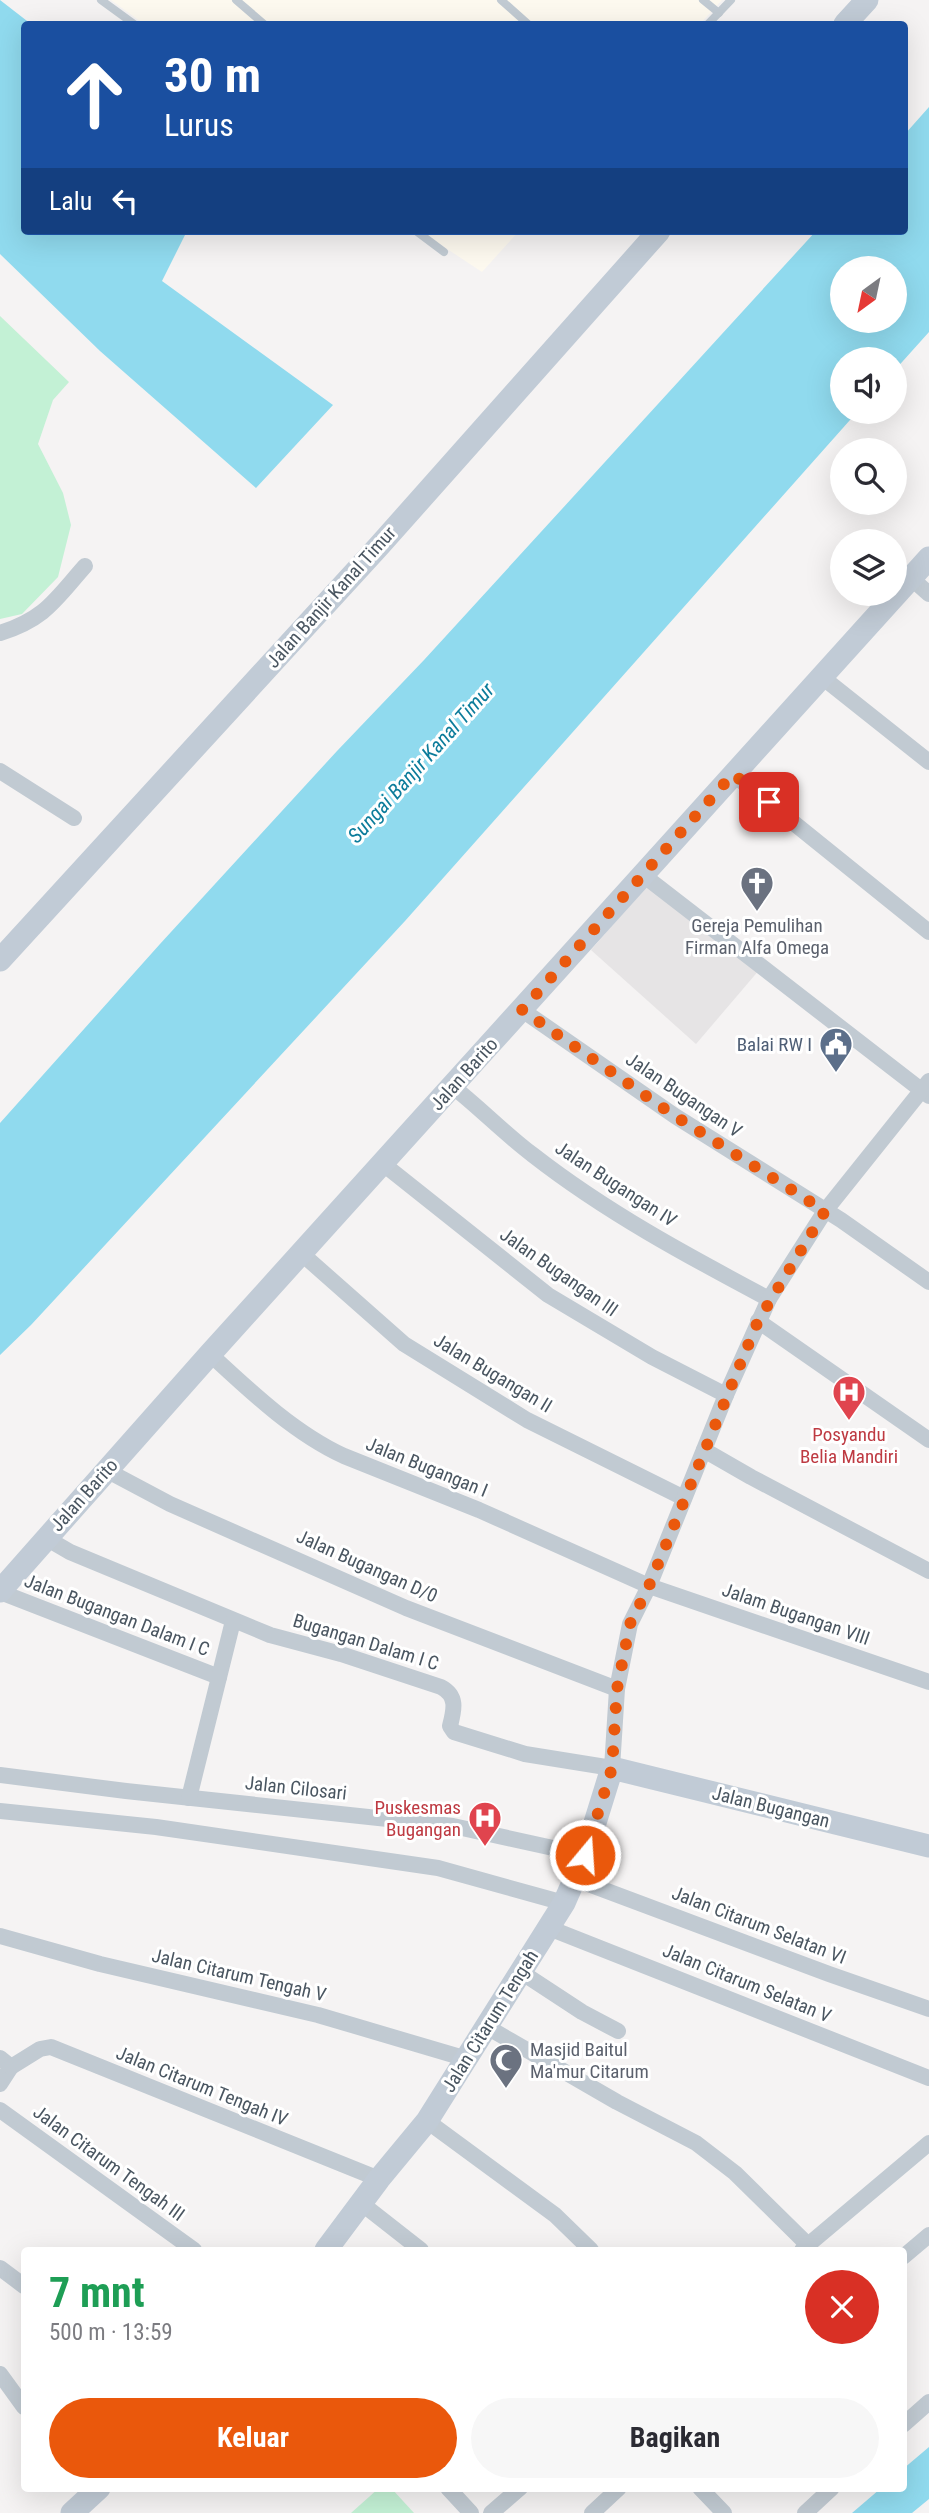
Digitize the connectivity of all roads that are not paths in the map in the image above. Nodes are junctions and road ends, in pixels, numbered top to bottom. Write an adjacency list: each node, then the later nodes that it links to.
1 (101, 0): 8 (lane)
2 (236, 0): 9 (lane)
3 (501, 0): 10 (lane)
4 (703, 0): 7 (lane)
5 (731, 0): 7 (lane)
6 (867, 0): 12 (street)
7 (719, 13): 11 (lane)
8 (130, 21)
9 (260, 21)
10 (525, 21)
11 (711, 21)
12 (848, 21)
13 (421, 235): 15 (lane)
14 (655, 235): 28 (street, Jalan Banjir Kanal Timur)
15 (444, 252)
16 (929, 558): 18 (street, Jalan Barito)
17 (85, 566): 20 (street)
18 (911, 578): 19 (street); 21 (street, Jalan Barito)
19 (929, 593)
20 (0, 633)
21 (822, 677): 22 (street); 24 (street, Jalan Barito)
22 (929, 762)
23 (0, 771): 25 (street)
24 (733, 774): 26 (street, Jalan Barito); 27 (street)
25 (74, 818)
26 (643, 875): 29 (street, Jalan Barito); 31 (street)
27 (929, 932)
28 (0, 960)
29 (522, 1010): 30 (street, Jalan Barito); 33 (street, Jalan Bugangan V)
30 (452, 1086): 32 (street, Jalan Barito); 36 (street, Jalan Bugangan IV)
31 (927, 1090): 33 (street)
32 (382, 1163): 34 (street, Jalan Barito); 39 (street, Jalan Bugangan III)
33 (825, 1211): 35 (street, Jalan Bugangan V); 36 (street)
34 (301, 1253): 38 (street, Jalan Barito); 43 (street, Jalan Bugangan II)
35 (929, 1282)
36 (769, 1299): 37 (street)
37 (758, 1321): 39 (street); 40 (street)
38 (210, 1353): 42 (street, Jalan Barito); 46 (street, Jalan Bugangan I)
39 (726, 1395): 41 (street)
40 (929, 1440)
41 (704, 1450): 43 (street); 45 (street)
42 (106, 1470): 44 (street, Jalan Barito); 51 (street, Jalan Bugangan D/0)
43 (684, 1498): 46 (street)
44 (46, 1538): 47 (street, Jalan Barito); 48 (street, Jalan Bugangan Dalam I C)
45 (929, 1571)
46 (649, 1586): 50 (street, Jalam Bugangan VIII); 51 (street)
47 (0, 1592): 49 (street, Jalan Bugangan Dalam I C)
48 (233, 1621): 49 (street); 52 (street, Bugangan Dalam I C)
49 (219, 1677): 54 (street)
50 (929, 1682)
51 (617, 1689): 52 (street)
52 (612, 1768): 57 (street, Jalan Bugangan); 58 (street, Jalan Citarum Tengah)
53 (0, 1775): 56 (street, Jalan Cilosari)
54 (189, 1798): 56 (street, Jalan Cilosari); 58 (street, Jalan Cilosari)
55 (0, 1811): 56 (street, Jalan Cilosari)
56 (159, 1811): 60 (street, Jalan Cilosari)
57 (929, 1846)
58 (585, 1855): 59 (street, Jalan Citarum Tengah)
59 (575, 1879): 60 (street, Jalan Citarum Tengah); 64 (street, Jalan Citarum Selatan VI)
60 (564, 1903): 61 (street, Jalan Citarum Tengah)
61 (549, 1928): 63 (street, Jalan Citarum Tengah); 69 (street, Jalan Citarum Selatan V)
62 (0, 1937): 67 (street, Jalan Citarum Tengah V)
63 (521, 1972): 65 (street, Jalan Citarum Tengah); 66 (street)
64 (929, 2009)
65 (487, 2027): 67 (street, Jalan Citarum Tengah); 81 (street)
66 (618, 2031)
67 (467, 2059): 72 (street, Jalan Citarum Tengah)
68 (6, 2063): 70 (street); 74 (street, Jalan Citarum Tengah IV)
69 (929, 2078)
70 (0, 2084)
71 (0, 2110): 77 (street, Jalan Citarum Tengah III)
72 (427, 2121): 74 (street, Jalan Citarum Tengah); 80 (street)
73 (929, 2143): 82 (street)
74 (379, 2179): 75 (street, Jalan Citarum Tengah)
75 (361, 2203): 78 (street, Jalan Citarum Tengah); 79 (street)
76 (929, 2235): 83 (street)
77 (190, 2247)
78 (328, 2247)
79 (417, 2247)
80 (588, 2247)
81 (804, 2247)
82 (806, 2247)
83 (907, 2254)
84 (0, 2268): 85 (street)
85 (21, 2284)
86 (0, 2374): 88 (street)
87 (929, 2402): 89 (street)
88 (21, 2403)
89 (907, 2421)
90 (92, 2492): 96 (street)
91 (452, 2492): 97 (street)
92 (515, 2492): 98 (street)
93 (615, 2492): 99 (street)
94 (704, 2492): 100 (street)
95 (828, 2492): 101 (street)
96 (72, 2513)
97 (471, 2513)
98 (491, 2513)
99 (592, 2513)
100 (724, 2513)
101 (805, 2513)

